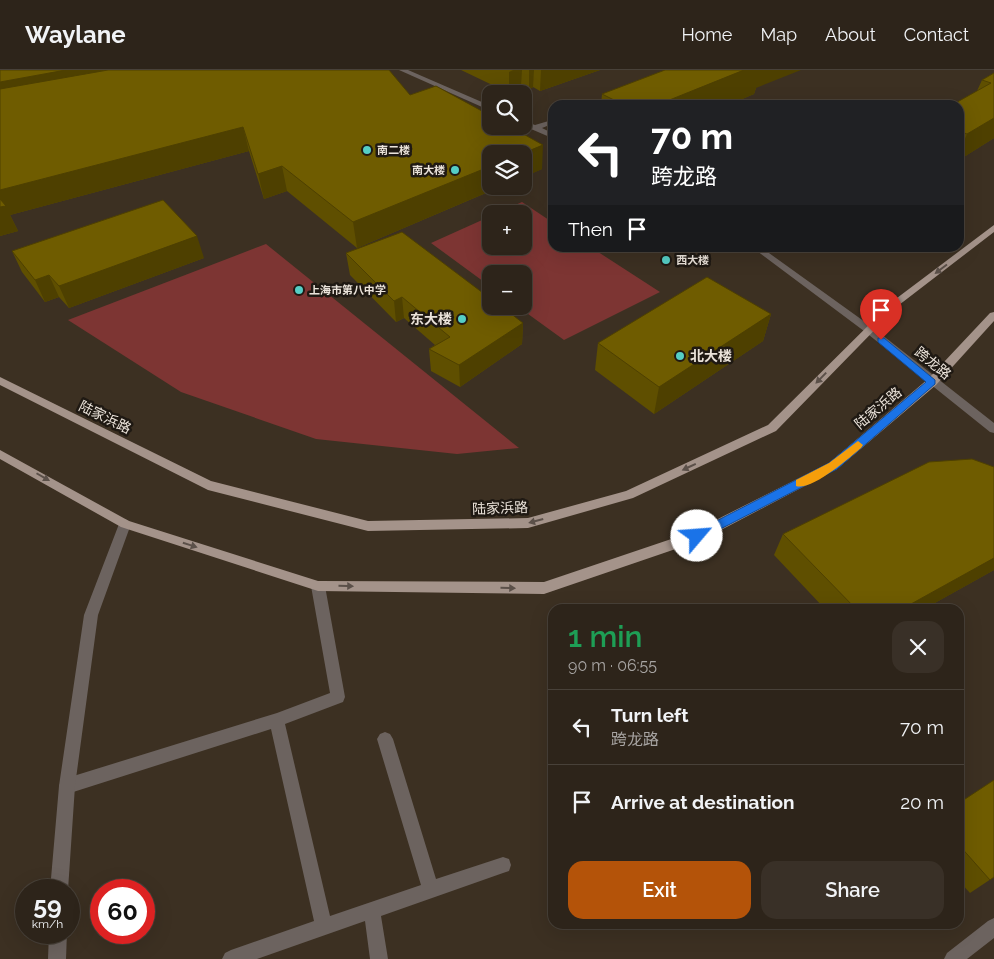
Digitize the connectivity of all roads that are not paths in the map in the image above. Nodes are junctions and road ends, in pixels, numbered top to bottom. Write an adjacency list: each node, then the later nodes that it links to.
1 (402, 70): 2 (street)
2 (482, 105)
3 (548, 123): 5 (street)
4 (532, 127): 5 (street)
5 (535, 128): 6 (street)
6 (548, 134)
7 (994, 228): 8 (main road, 陆家浜路, one-way to 8)
8 (964, 251)
9 (762, 252): 12 (street, 跨龙路)
10 (963, 252): 12 (main road, 陆家浜路, one-way to 12)
11 (994, 315): 14 (main road, 陆家浜路)
12 (868, 329): 13 (main road, 陆家浜路, one-way to 13); 14 (street, 跨龙路)
13 (0, 381)
14 (932, 382): 15 (street, 跨龙路); 18 (main road, 陆家浜路, one-way to 14)
15 (994, 430)
16 (0, 454): 17 (main road, 陆家浜路, one-way to 17)
17 (125, 524): 18 (main road, 陆家浜路, one-way to 18); 21 (street)
18 (318, 586): 19 (street)
19 (277, 720): 21 (street); 26 (street)
20 (385, 739): 24 (street)
21 (67, 786): 23 (street)
22 (502, 865): 24 (street)
23 (60, 879)
24 (431, 890): 25 (street)
25 (372, 911): 26 (street); 31 (street)
26 (324, 927): 30 (street)
27 (994, 927): 32 (street)
28 (58, 944): 29 (street)
29 (57, 959)
30 (231, 959)
31 (379, 959)
32 (953, 959)

